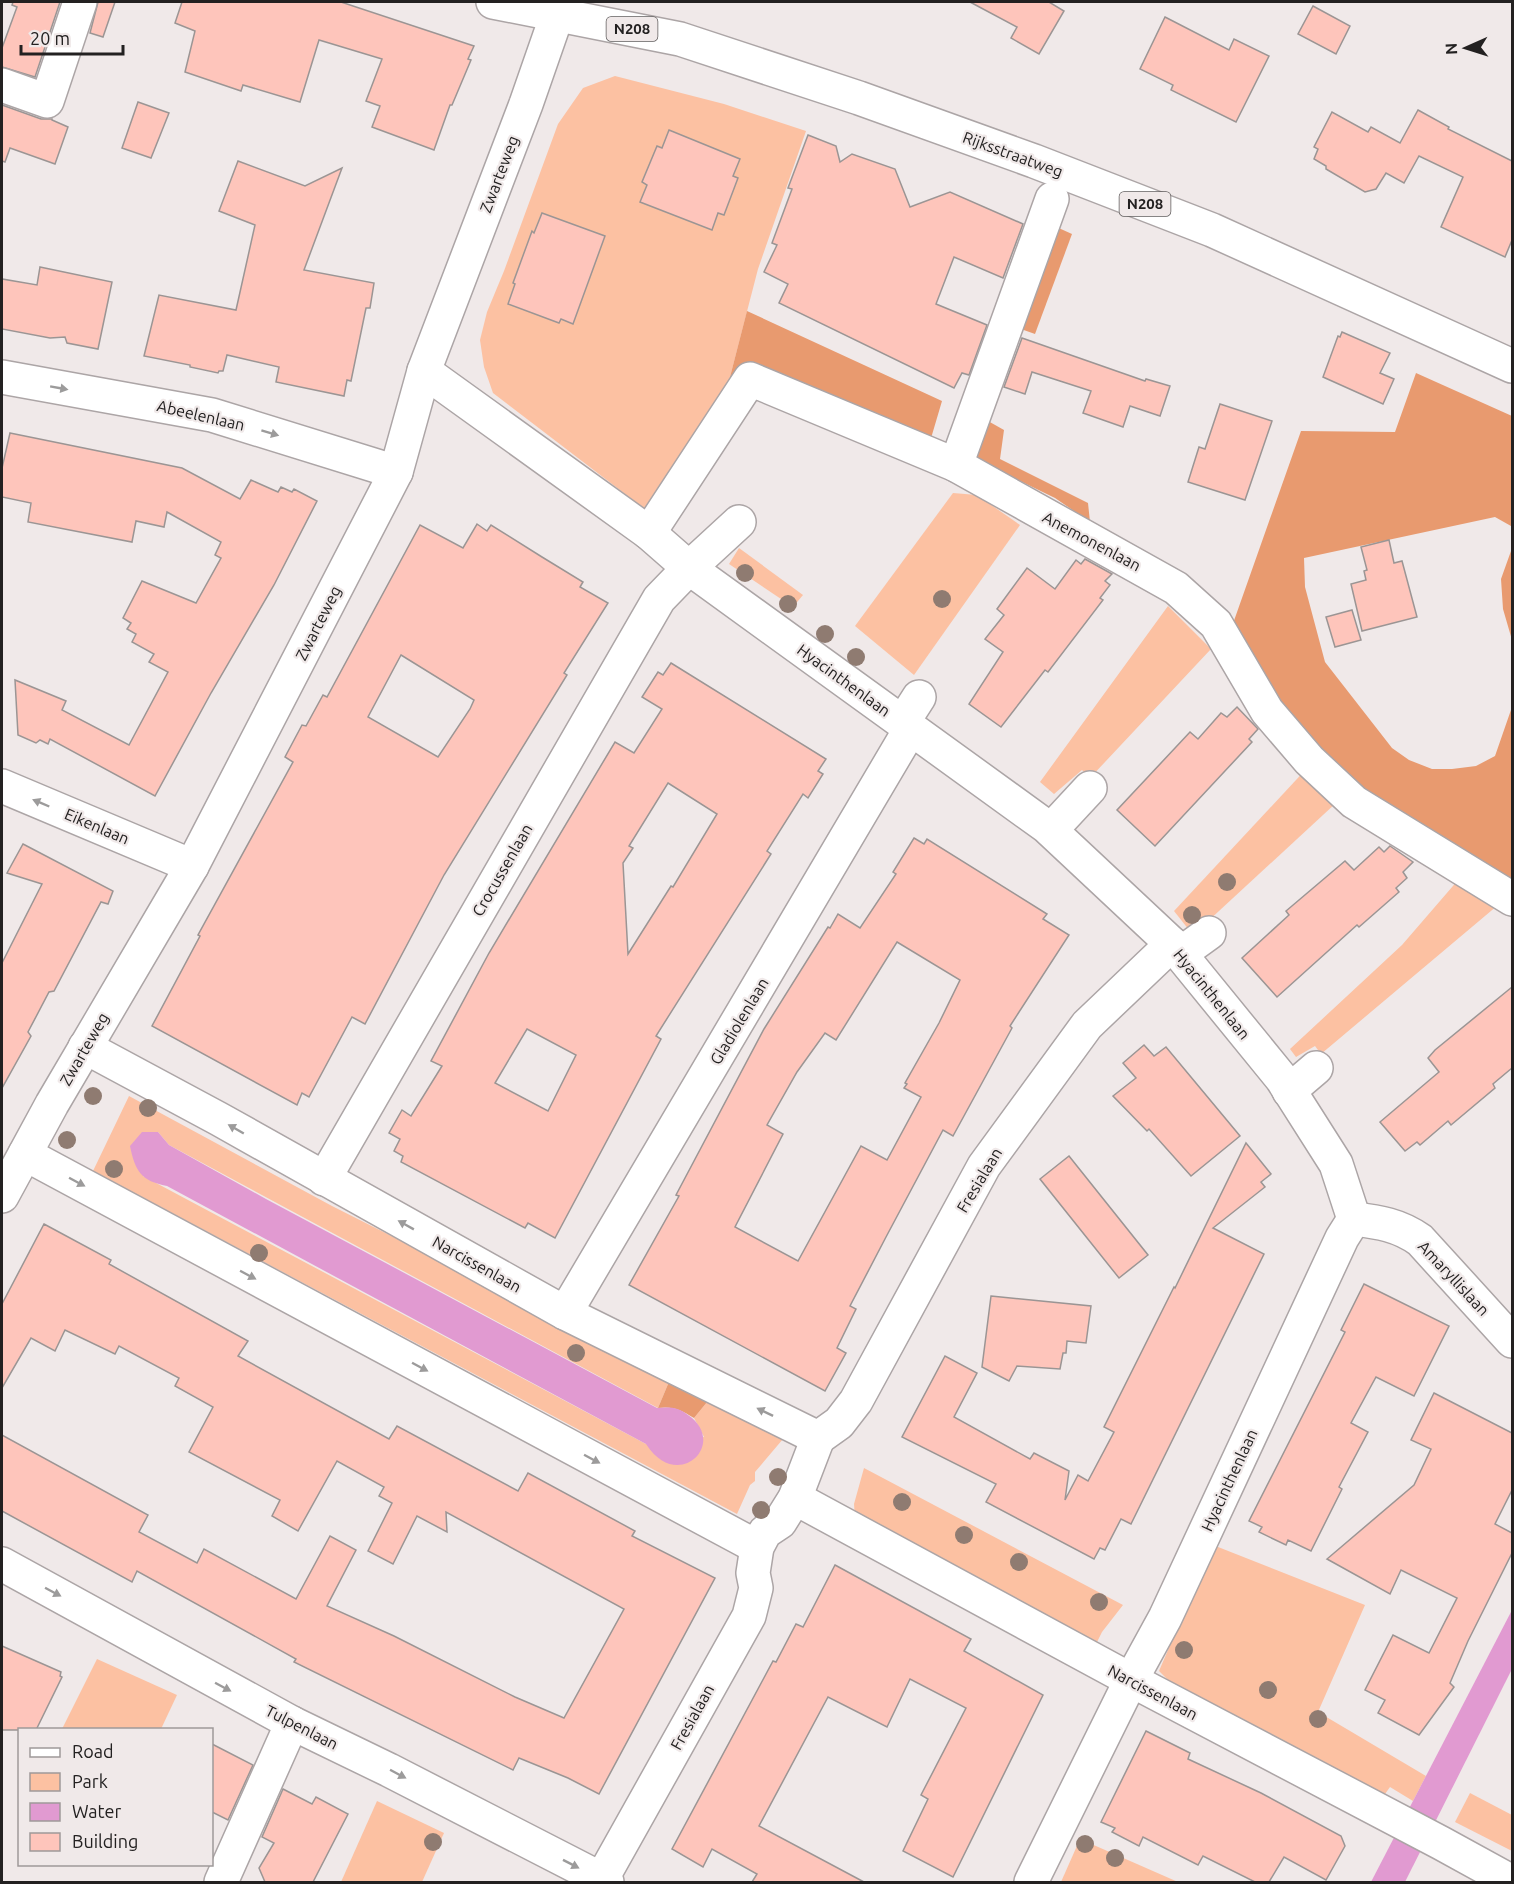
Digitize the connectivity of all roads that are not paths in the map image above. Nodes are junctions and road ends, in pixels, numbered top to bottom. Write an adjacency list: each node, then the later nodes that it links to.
1 (80, 2): 4 (street)
2 (493, 2): 3 (street, Rijksstraatweg / N208)
3 (560, 8): 6 (street, Rijksstraatweg / N208); 7 (street, Zwarteweg)
4 (2, 85)
5 (1052, 199): 9 (street)
6 (1512, 366)
7 (424, 371): 10 (street, Zwarteweg); 12 (street, Hyacinthenlaan)
8 (2, 377): 10 (street, Abeelenlaan, one-way to 10)
9 (956, 465): 12 (street, Anemonenlaan); 19 (street, Anemonenlaan)
10 (396, 472): 18 (street, Zwarteweg)
11 (739, 522): 13 (street, Crocussenlaan)
12 (649, 533): 13 (street, Hyacinthenlaan)
13 (689, 568): 14 (street, Hyacinthenlaan); 26 (street, Crocussenlaan)
14 (911, 716): 17 (street, Hyacinthenlaan); 28 (street, Gladiolenlaan)
15 (2, 786): 18 (street, Eikenlaan, one-way to 15)
16 (1090, 788): 17 (street)
17 (1050, 830): 21 (street, Hyacinthenlaan)
18 (192, 866): 22 (street, Zwarteweg)
19 (1512, 898)
20 (1209, 933): 21 (street, Fresialaan)
21 (1176, 949): 24 (street, Hyacinthenlaan); 30 (street, Fresialaan)
22 (85, 1047): 25 (street, Zwarteweg); 26 (street, Narcissenlaan, one-way to 22)
23 (1316, 1068): 24 (street)
24 (1289, 1091): 27 (street, Hyacinthenlaan)
25 (10, 1175): 32 (street, one-way to 32)
26 (324, 1179): 28 (street, Narcissenlaan, one-way to 26)
27 (1354, 1220): 29 (street, Amaryllislaan); 34 (street, Hyacinthenlaan)
28 (565, 1313): 30 (street, Narcissenlaan, one-way to 28)
29 (1512, 1341)
30 (818, 1438): 31 (street)
31 (795, 1498): 32 (street); 34 (street, Narcissenlaan)
32 (757, 1547): 37 (street, Fresialaan)
33 (2, 1564): 35 (street, Tulpenlaan, one-way to 35)
34 (1131, 1680): 38 (street, Hyacinthenlaan); 39 (street, Narcissenlaan)
35 (292, 1723): 36 (street); 37 (street, Tulpenlaan, one-way to 37)
36 (221, 1882)
37 (603, 1882)
38 (1031, 1882)
39 (1512, 1882)

